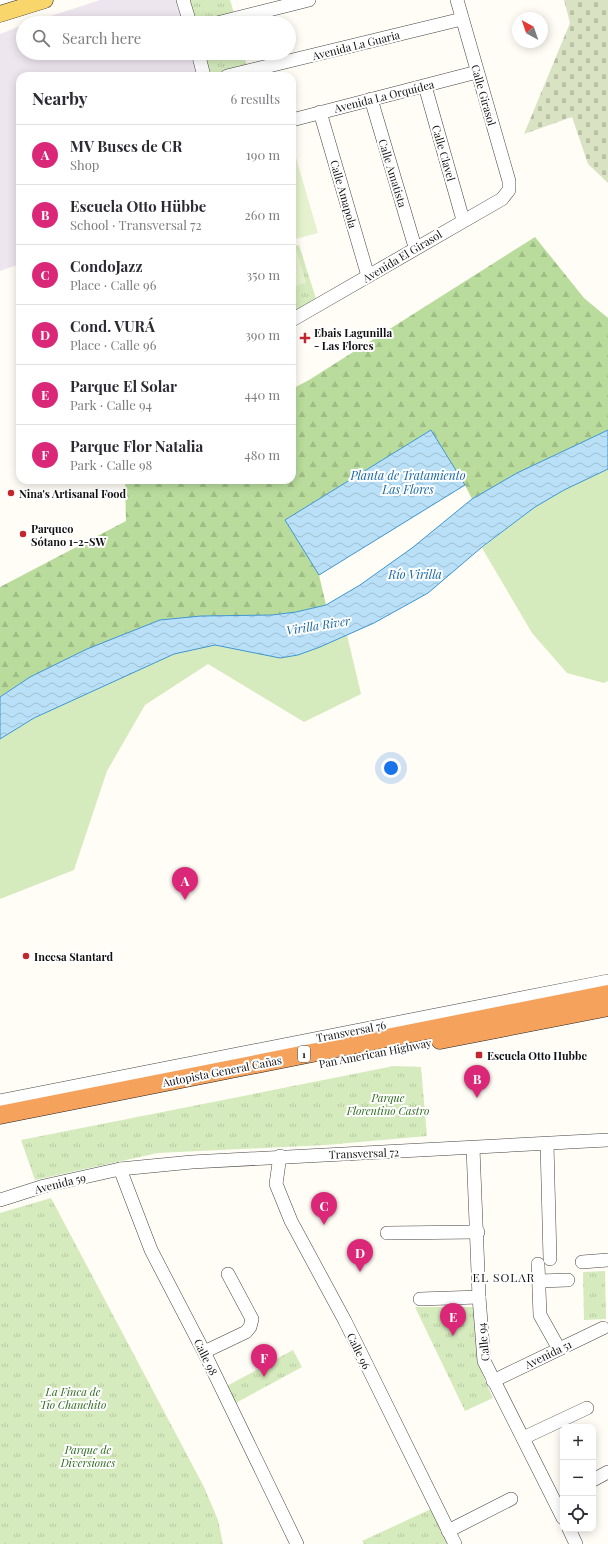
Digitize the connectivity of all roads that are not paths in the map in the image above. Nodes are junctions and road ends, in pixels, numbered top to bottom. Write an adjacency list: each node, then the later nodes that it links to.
1 (45, 0): 5 (main road)
2 (183, 0): 6 (street)
3 (309, 0): 7 (street)
4 (457, 0): 8 (street, Calle Girasol)
5 (1, 11)
6 (188, 16)
7 (245, 16)
8 (462, 19): 9 (street, Avenida La Guaria); 14 (street, Calle Girasol)
9 (296, 59)
10 (200, 60): 12 (street)
11 (293, 60): 13 (street, Avenida La Guaria)
12 (203, 72)
13 (243, 72)
14 (477, 72): 15 (street, Avenida La Orquídea); 19 (street, Calle Girasol)
15 (425, 86): 16 (street, Avenida La Orquídea); 20 (street, Calle Clavel)
16 (372, 99): 17 (street, Avenida La Orquídea); 21 (street, Calle Amatista)
17 (320, 112): 18 (street, Avenida La Orquídea); 22 (street, Calle Amapola)
18 (296, 119)
19 (509, 190): 20 (street, Avenida El Girasol)
20 (463, 220): 21 (street, Avenida El Girasol)
21 (416, 247): 22 (street, Avenida El Girasol)
22 (368, 276): 23 (street, Avenida El Girasol)
23 (296, 318)
24 (608, 981): 27 (street, Transversal 76)
25 (608, 994): 28 (highway, Autopista General Cañas / 1)
26 (608, 1007): 29 (highway, Pan American Highway / 1)
27 (0, 1101)
28 (0, 1115)
29 (0, 1128)
30 (608, 1140): 31 (street, Transversal 72)
31 (547, 1144): 32 (street, Transversal 72); 42 (street)
32 (473, 1148): 33 (street, Transversal 72); 36 (street, Calle 94)
33 (280, 1156): 34 (street, Transversal 72); 55 (street, Calle 96)
34 (120, 1169): 35 (street, Avenida 59); 47 (street, Calle 98)
35 (0, 1200)
36 (478, 1232): 37 (street); 43 (street, Calle 94)
37 (387, 1233)
38 (608, 1260): 39 (street)
39 (582, 1262)
40 (228, 1274): 47 (street)
41 (568, 1280): 42 (street)
42 (539, 1281): 46 (street)
43 (479, 1297): 44 (street); 48 (street, Calle 94)
44 (420, 1299)
45 (603, 1328): 46 (street, Avenida 51)
46 (559, 1349): 48 (street, Avenida 51)
47 (204, 1352): 57 (street, Calle 98)
48 (493, 1381): 50 (street, Calle 94)
49 (587, 1408): 50 (street)
50 (523, 1438): 53 (street, Calle 94)
51 (608, 1472): 52 (street)
52 (596, 1478)
53 (558, 1498)
54 (511, 1499): 55 (street)
55 (448, 1531): 58 (street, Calle 96)
56 (570, 1532): 59 (street)
57 (297, 1544)
58 (455, 1544)
59 (576, 1544)

